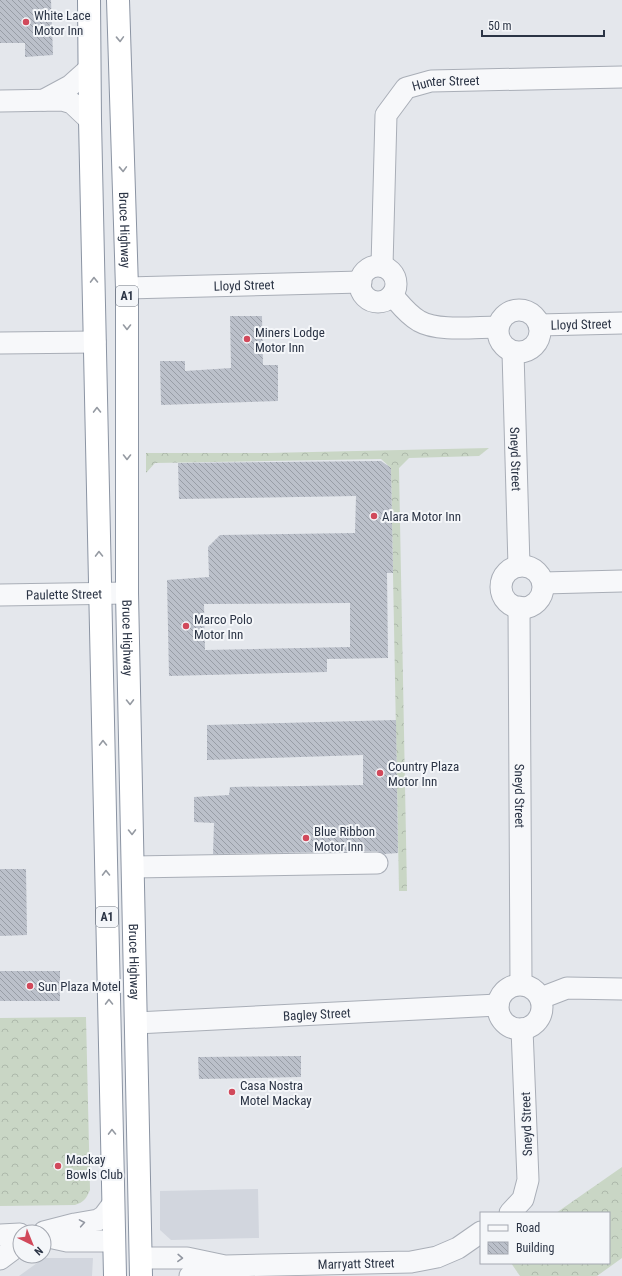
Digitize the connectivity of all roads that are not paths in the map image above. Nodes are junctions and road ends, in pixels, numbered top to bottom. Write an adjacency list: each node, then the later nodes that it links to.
1 (89, 0): 3 (highway, Bruce Highway / A1)
2 (118, 0): 10 (highway, Bruce Highway / A1, one-way to 10)
3 (89, 69): 6 (street); 7 (highway, Bruce Highway / A1)
4 (622, 77): 8 (street, Hunter Street)
5 (0, 101): 6 (street)
6 (44, 101): 7 (street)
7 (90, 120): 15 (highway, Bruce Highway / A1, one-way to 7)
8 (382, 266): 9 (street); 11 (street)
9 (361, 282): 10 (street, Lloyd Street); 11 (street)
10 (127, 288): 22 (highway, Bruce Highway / A1, one-way to 22)
11 (392, 295): 14 (street)
12 (622, 323): 13 (street, Lloyd Street)
13 (540, 325): 14 (street); 17 (street)
14 (498, 326): 17 (street)
15 (95, 342): 16 (street); 21 (highway, Bruce Highway / A1, one-way to 15)
16 (0, 343)
17 (513, 352): 18 (street, Sneyd Street)
18 (519, 566): 20 (street); 24 (street)
19 (622, 581): 20 (street)
20 (543, 583): 24 (street)
21 (100, 593): 22 (street, Paulette Street); 23 (street, Paulette Street); 33 (highway, Bruce Highway / A1, one-way to 21)
22 (127, 593): 26 (highway, Bruce Highway / A1, one-way to 26)
23 (0, 595)
24 (519, 607): 27 (street, Sneyd Street)
25 (377, 863): 26 (street)
26 (133, 867): 32 (highway, Bruce Highway / A1)
27 (521, 984): 29 (street); 30 (street)
28 (622, 988): 29 (street)
29 (541, 998): 31 (street)
30 (498, 1005): 31 (street); 32 (street, Bagley Street)
31 (522, 1029): 34 (street, Sneyd Street)
32 (136, 1031): 40 (highway); 44 (highway, Bruce Highway / A1)
33 (113, 1204): 35 (street, one-way to 33); 40 (highway, Bruce Highway / A1)
34 (511, 1212)
35 (52, 1230)
36 (480, 1233): 43 (street, Marryatt Street)
37 (12, 1234): 38 (street)
38 (0, 1235)
39 (52, 1238): 40 (street)
40 (114, 1241): 45 (highway, Bruce Highway / A1)
41 (12, 1250): 42 (street)
42 (0, 1259)
43 (225, 1266): 44 (street, Marryatt Street, one-way to 43); 47 (street, Marryatt Street)
44 (141, 1267): 46 (highway)
45 (115, 1276)
46 (129, 1276)
47 (190, 1276)

